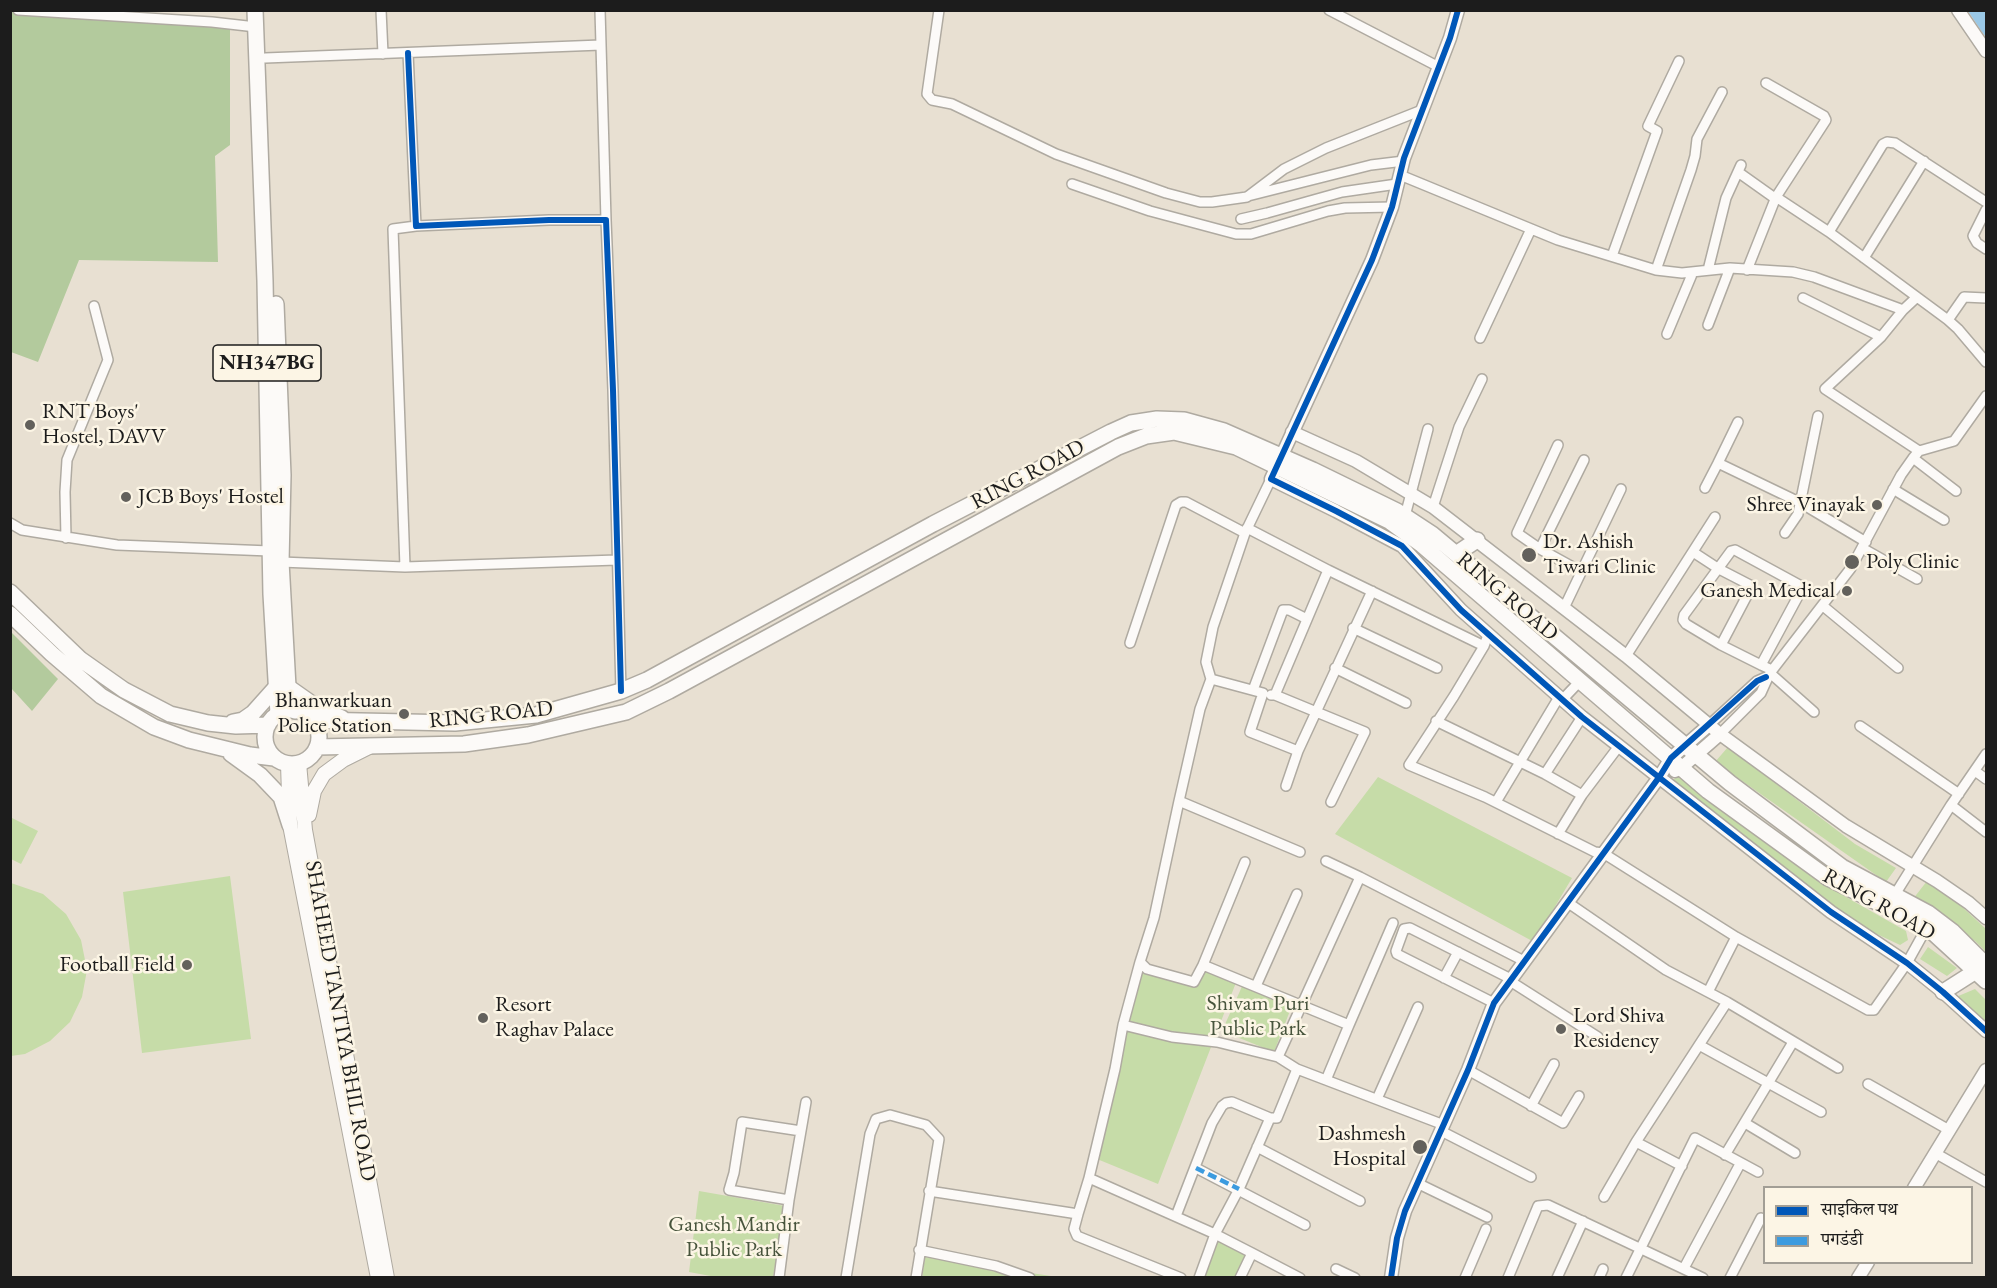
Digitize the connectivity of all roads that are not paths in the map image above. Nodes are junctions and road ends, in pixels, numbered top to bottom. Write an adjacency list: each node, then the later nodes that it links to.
1 (18, 10): 10 (street)
2 (255, 10): 10 (main road, NH347BG)
3 (264, 10): 10 (main road, NH347BG)
4 (381, 10): 14 (street)
5 (600, 10): 11 (street)
6 (939, 10): 25 (street)
7 (1329, 10): 17 (street)
8 (1458, 10): 17 (street)
9 (1958, 10): 12 (street)
10 (259, 36): 15 (main road, NH347BG); 84 (main road, NH347BG)
11 (601, 45): 13 (street); 31 (street)
12 (1986, 51)
13 (408, 53): 14 (street); 32 (street)
14 (383, 54): 15 (street)
15 (265, 58): 84 (main road, NH347BG)
16 (1679, 61): 36 (street)
17 (1439, 67): 20 (street)
18 (1766, 83): 26 (street)
19 (1722, 92): 39 (street)
20 (1422, 110): 21 (street); 25 (street)
21 (1404, 161): 23 (street); 25 (street)
22 (1924, 161): 27 (street); 34 (street); 37 (street)
23 (1398, 179): 28 (street); 30 (street); 33 (street)
24 (1072, 184): 28 (street)
25 (1247, 196)
26 (1776, 198): 34 (street); 40 (street); 41 (street)
27 (1986, 202)
28 (1392, 207): 59 (street)
29 (1986, 210): 35 (street)
30 (1241, 219)
31 (606, 220): 32 (street); 85 (street)
32 (416, 226): 86 (street)
33 (1531, 229): 36 (street); 52 (street)
34 (1829, 232): 37 (street)
35 (1986, 249)
36 (1612, 256): 39 (street)
37 (1864, 258): 43 (street)
38 (1730, 268): 40 (street); 41 (street); 49 (street)
39 (1656, 270): 42 (street)
40 (1708, 270): 42 (street)
41 (1747, 270): 47 (street)
42 (1693, 272): 50 (street)
43 (1917, 297): 47 (street); 48 (street)
44 (1803, 298): 51 (street)
45 (1986, 298): 48 (street)
46 (94, 306): 78 (street)
47 (1903, 310): 51 (street)
48 (1948, 320): 53 (street)
49 (1708, 325)
50 (1667, 334)
51 (1881, 337): 61 (street)
52 (1480, 338)
53 (1986, 362)
54 (1482, 379): 71 (street)
55 (1986, 396): 61 (street)
56 (1818, 416): 70 (street)
57 (1737, 422): 63 (street)
58 (1428, 429): 69 (street)
59 (1292, 432): 64 (street); 69 (street)
60 (1558, 445): 81 (street)
61 (1916, 454): 67 (street); 68 (street)
62 (1584, 460): 81 (street)
63 (1718, 463): 65 (street); 70 (street)
64 (1276, 467): 72 (main road, RING ROAD); 76 (street); 98 (street); 108 (main road, RING ROAD); 111 (main road, RING ROAD); 129 (main road, RING ROAD)
65 (1706, 488)
66 (1621, 489): 89 (street)
67 (1893, 489): 74 (street); 80 (street)
68 (1956, 491)
69 (1410, 494): 71 (street); 72 (street)
70 (1799, 502): 77 (street); 80 (street)
71 (1433, 507): 79 (street)
72 (1405, 516): 83 (main road, RING ROAD)
73 (1715, 516): 82 (street)
74 (1944, 520)
75 (10, 523): 78 (street)
76 (1246, 531): 88 (street); 99 (street); 107 (street)
77 (1785, 533)
78 (66, 538): 84 (street)
79 (1477, 540): 83 (main road); 94 (street)
80 (1864, 545): 90 (street); 93 (street)
81 (1540, 549): 89 (street)
82 (1693, 552): 87 (street); 101 (street)
83 (1456, 554): 131 (main road, RING ROAD)
84 (276, 557): 86 (street); 109 (main road, NH347BG)
85 (617, 560): 86 (street); 111 (street)
86 (405, 567)
87 (1719, 569): 100 (street); 100 (street); 102 (street)
88 (1328, 570): 91 (street); 96 (street)
89 (1580, 571): 94 (street)
90 (1917, 579)
91 (1372, 591): 97 (street); 98 (street)
92 (10, 592): 110 (main road)
93 (1823, 606): 105 (street); 106 (street)
94 (1564, 608): 101 (street)
95 (10, 614): 130 (main road)
96 (1307, 619): 112 (street); 113 (street)
97 (1353, 628): 103 (street); 104 (street)
98 (1486, 641): 114 (street); 122 (street)
99 (1130, 643)
100 (1721, 645): 102 (street)
101 (1626, 656): 124 (street)
102 (1761, 665): 106 (street)
103 (1335, 668): 115 (street); 117 (street)
104 (1437, 668)
105 (1898, 668)
106 (1769, 673): 118 (street); 124 (street); 126 (street)
107 (1211, 679): 112 (street); 144 (street)
108 (1580, 681): 114 (street); 136 (main road, RING ROAD)
109 (283, 686): 110 (main road); 116 (main road, NH347BG); 120 (main road, NH347BG); 123 (main road)
110 (124, 690): 120 (main road)
111 (621, 691): 123 (main road, RING ROAD)
112 (1258, 692): 113 (street); 132 (street)
113 (1275, 695): 117 (street)
114 (1561, 699): 119 (street); 134 (street)
115 (1406, 703)
116 (295, 711): 120 (main road); 121 (main road)
117 (1315, 711): 132 (street); 145 (street)
118 (1814, 712)
119 (1582, 717): 127 (street); 138 (street)
120 (273, 720): 135 (main road)
121 (313, 720): 123 (main road, RING ROAD); 128 (main road)
122 (1436, 721): 134 (street); 146 (street)
123 (352, 722)
124 (1709, 725): 126 (street); 131 (street)
125 (1860, 726): 142 (street)
126 (1720, 734): 131 (street); 156 (street)
127 (1619, 746): 139 (street); 143 (street)
128 (317, 747): 129 (main road, RING ROAD); 135 (main road)
129 (369, 747): 149 (main road)
130 (225, 749): 135 (main road); 148 (main road)
131 (1691, 750): 136 (street); 159 (main road, RING ROAD)
132 (1298, 751): 141 (street)
133 (1986, 754): 137 (street)
134 (1520, 761): 138 (street); 146 (street)
135 (287, 762): 148 (main road); 149 (main road, SHAHEED TANTIYA BHIL ROAD)
136 (1676, 763): 139 (street); 163 (main road, RING ROAD)
137 (1975, 771): 140 (street); 142 (street)
138 (1545, 774): 143 (street)
139 (1660, 776): 153 (street); 168 (street)
140 (1986, 779)
141 (1286, 786)
142 (1959, 794): 147 (street)
143 (1581, 795): 151 (street)
144 (1179, 801): 152 (street); 167 (street)
145 (1331, 802)
146 (1496, 802): 151 (street)
147 (1952, 805): 150 (street); 156 (street)
148 (290, 825): 180 (main road)
149 (305, 830): 180 (main road, SHAHEED TANTIYA BHIL ROAD)
150 (1986, 832)
151 (1558, 834): 153 (street)
152 (1300, 852)
153 (1603, 853): 160 (street); 164 (street)
154 (1326, 861): 157 (street)
155 (1245, 862): 169 (street)
156 (1912, 868): 159 (street); 161 (street)
157 (1360, 877): 166 (street); 178 (street)
158 (1297, 894): 173 (street)
159 (1894, 896): 170 (main road, RING ROAD)
160 (1567, 902): 166 (street); 174 (street)
161 (1986, 918)
162 (1393, 923): 182 (street)
163 (1927, 927): 168 (street); 170 (main road, RING ROAD)
164 (1736, 937): 168 (street); 174 (street)
165 (1458, 952): 171 (street); 171 (street); 172 (street)
166 (1524, 961): 172 (street)
167 (1140, 962): 169 (street); 181 (street)
168 (1907, 963): 175 (street)
169 (1203, 965): 173 (street)
170 (1983, 972): 175 (main road)
171 (1444, 978): 177 (street)
172 (1511, 980): 177 (street); 184 (street)
173 (1256, 986): 178 (street)
174 (1708, 992): 176 (street)
175 (1943, 992): 183 (street)
176 (1727, 1002): 185 (street); 186 (street)
177 (1494, 1003): 191 (street)
178 (1303, 1005): 182 (street); 187 (street)
179 (1418, 1007): 197 (street)
180 (332, 1008): 239 (main road); 240 (main road, SHAHEED TANTIYA BHIL ROAD)
181 (1123, 1025): 187 (street); 216 (street)
182 (1349, 1025): 193 (street)
183 (1986, 1031)
184 (1598, 1037)
185 (1793, 1042): 189 (street); 194 (street)
186 (1699, 1044): 194 (street); 206 (street)
187 (1278, 1057): 190 (street)
188 (1554, 1064): 199 (street)
189 (1838, 1068)
190 (1298, 1069): 193 (street); 201 (street)
191 (1468, 1070): 199 (street); 203 (street)
192 (1986, 1070): 204 (street)
193 (1326, 1080): 197 (street)
194 (1769, 1083): 200 (street); 202 (street)
195 (1868, 1084): 204 (street)
196 (1579, 1096): 199 (street)
197 (1377, 1100): 203 (street)
198 (806, 1102): 205 (street)
199 (1531, 1106)
200 (1821, 1112)
201 (1270, 1118): 207 (street); 213 (street)
202 (1745, 1123): 208 (street); 210 (street)
203 (1442, 1128): 215 (street); 218 (street)
204 (1949, 1130): 209 (street)
205 (801, 1131): 223 (street); 223 (street)
206 (1636, 1142): 212 (street); 222 (street)
207 (1257, 1147): 220 (street); 224 (street)
208 (1795, 1153)
209 (1935, 1154): 217 (street); 219 (street)
210 (1725, 1155): 211 (street); 212 (street)
211 (1740, 1164): 214 (street); 237 (street)
212 (1682, 1166): 233 (street)
213 (1196, 1168): 220 (street); 226 (street)
214 (1758, 1172)
215 (1531, 1177)
216 (1089, 1178): 225 (street); 226 (street)
217 (1986, 1182)
218 (1417, 1183): 227 (street); 250 (street)
219 (1915, 1186)
220 (1239, 1189): 230 (street); 232 (street)
221 (930, 1191): 225 (street); 234 (street); 242 (street)
222 (1604, 1197)
223 (789, 1200): 241 (street)
224 (1360, 1201)
225 (1078, 1214): 245 (street)
226 (1176, 1215): 232 (street)
227 (1487, 1217)
228 (1761, 1218): 256 (street)
229 (1583, 1221): 233 (street); 252 (street); 253 (street)
230 (1305, 1225)
231 (1486, 1229): 251 (street)
232 (1215, 1234): 235 (street); 246 (street)
233 (1640, 1248): 237 (street); 254 (street)
234 (919, 1250): 243 (street); 244 (street)
235 (1252, 1253): 247 (street); 248 (street)
236 (1867, 1264): 257 (street)
237 (1684, 1268): 255 (street)
238 (1336, 1269): 249 (street)
239 (378, 1278)
240 (387, 1278)
241 (779, 1278)
242 (846, 1278)
243 (916, 1278)
244 (1030, 1278)
245 (1181, 1278)
246 (1199, 1278)
247 (1240, 1278)
248 (1300, 1278)
249 (1355, 1278)
250 (1391, 1278)
251 (1465, 1278)
252 (1508, 1278)
253 (1557, 1278)
254 (1626, 1278)
255 (1703, 1278)
256 (1730, 1278)
257 (1858, 1278)

